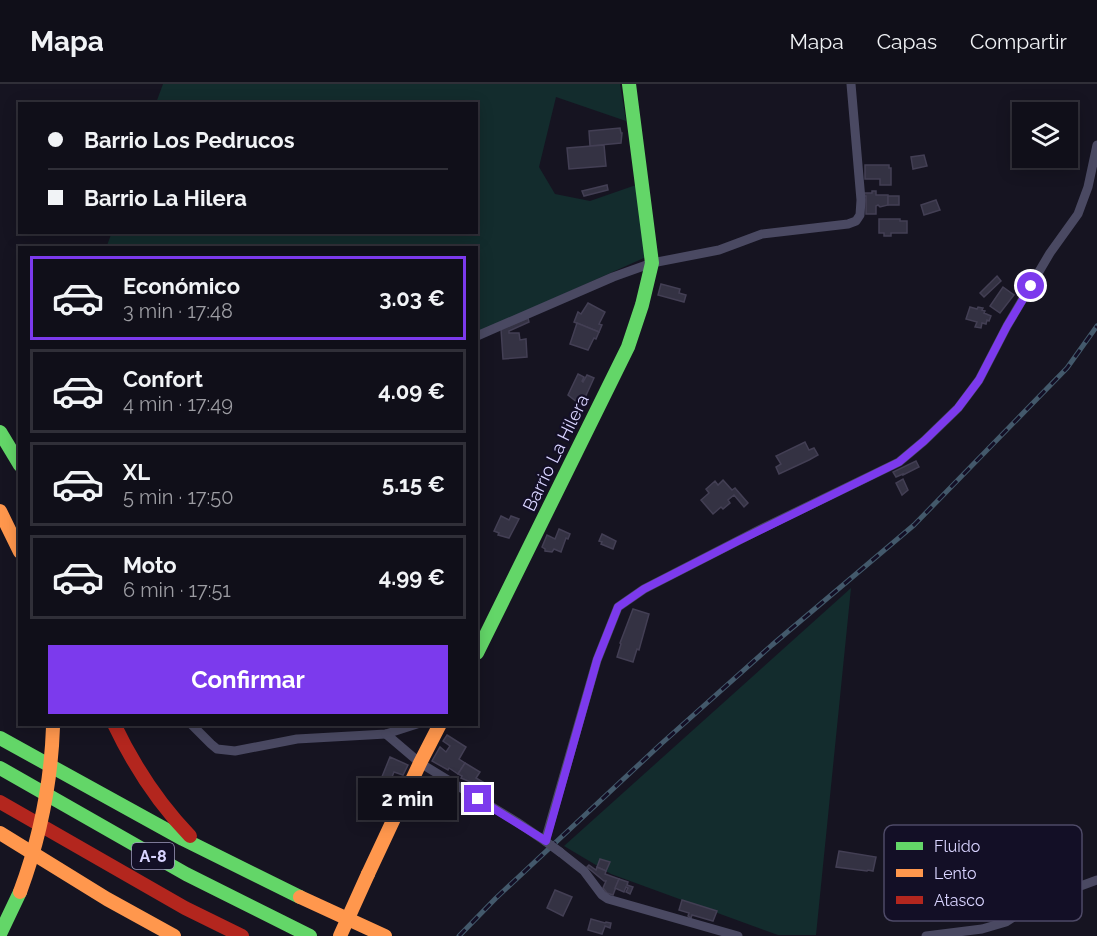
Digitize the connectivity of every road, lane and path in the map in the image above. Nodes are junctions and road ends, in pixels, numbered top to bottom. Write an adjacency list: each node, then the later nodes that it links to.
1 (629, 84): 4 (main road, Barrio La Hilera)
2 (851, 84): 4 (street)
3 (1097, 145): 22 (street)
4 (652, 262): 5 (street); 10 (main road, Barrio La Hilera)
5 (478, 336)
6 (0, 432): 7 (main road)
7 (18, 462)
8 (0, 511): 9 (main road)
9 (18, 548)
10 (478, 651)
11 (53, 726): 27 (main road, bridge)
12 (115, 726): 23 (main road)
13 (193, 726): 16 (street)
14 (411, 726): 16 (street)
15 (439, 726): 18 (main road)
16 (386, 734): 18 (street)
17 (0, 738): 23 (main road)
18 (420, 763): 22 (street); 31 (main road, bridge)
19 (0, 768): 30 (main road, A-8)
20 (0, 802): 29 (main road, A-8)
21 (0, 833): 28 (main road)
22 (546, 841): 33 (street, bridge)
23 (238, 867): 32 (main road)
24 (1097, 880): 25 (street)
25 (1082, 885)
26 (1007, 921): 34 (street)
27 (0, 934)
28 (174, 936)
29 (242, 936)
30 (310, 936)
31 (340, 936)
32 (385, 936)
33 (738, 936)
34 (926, 936)

